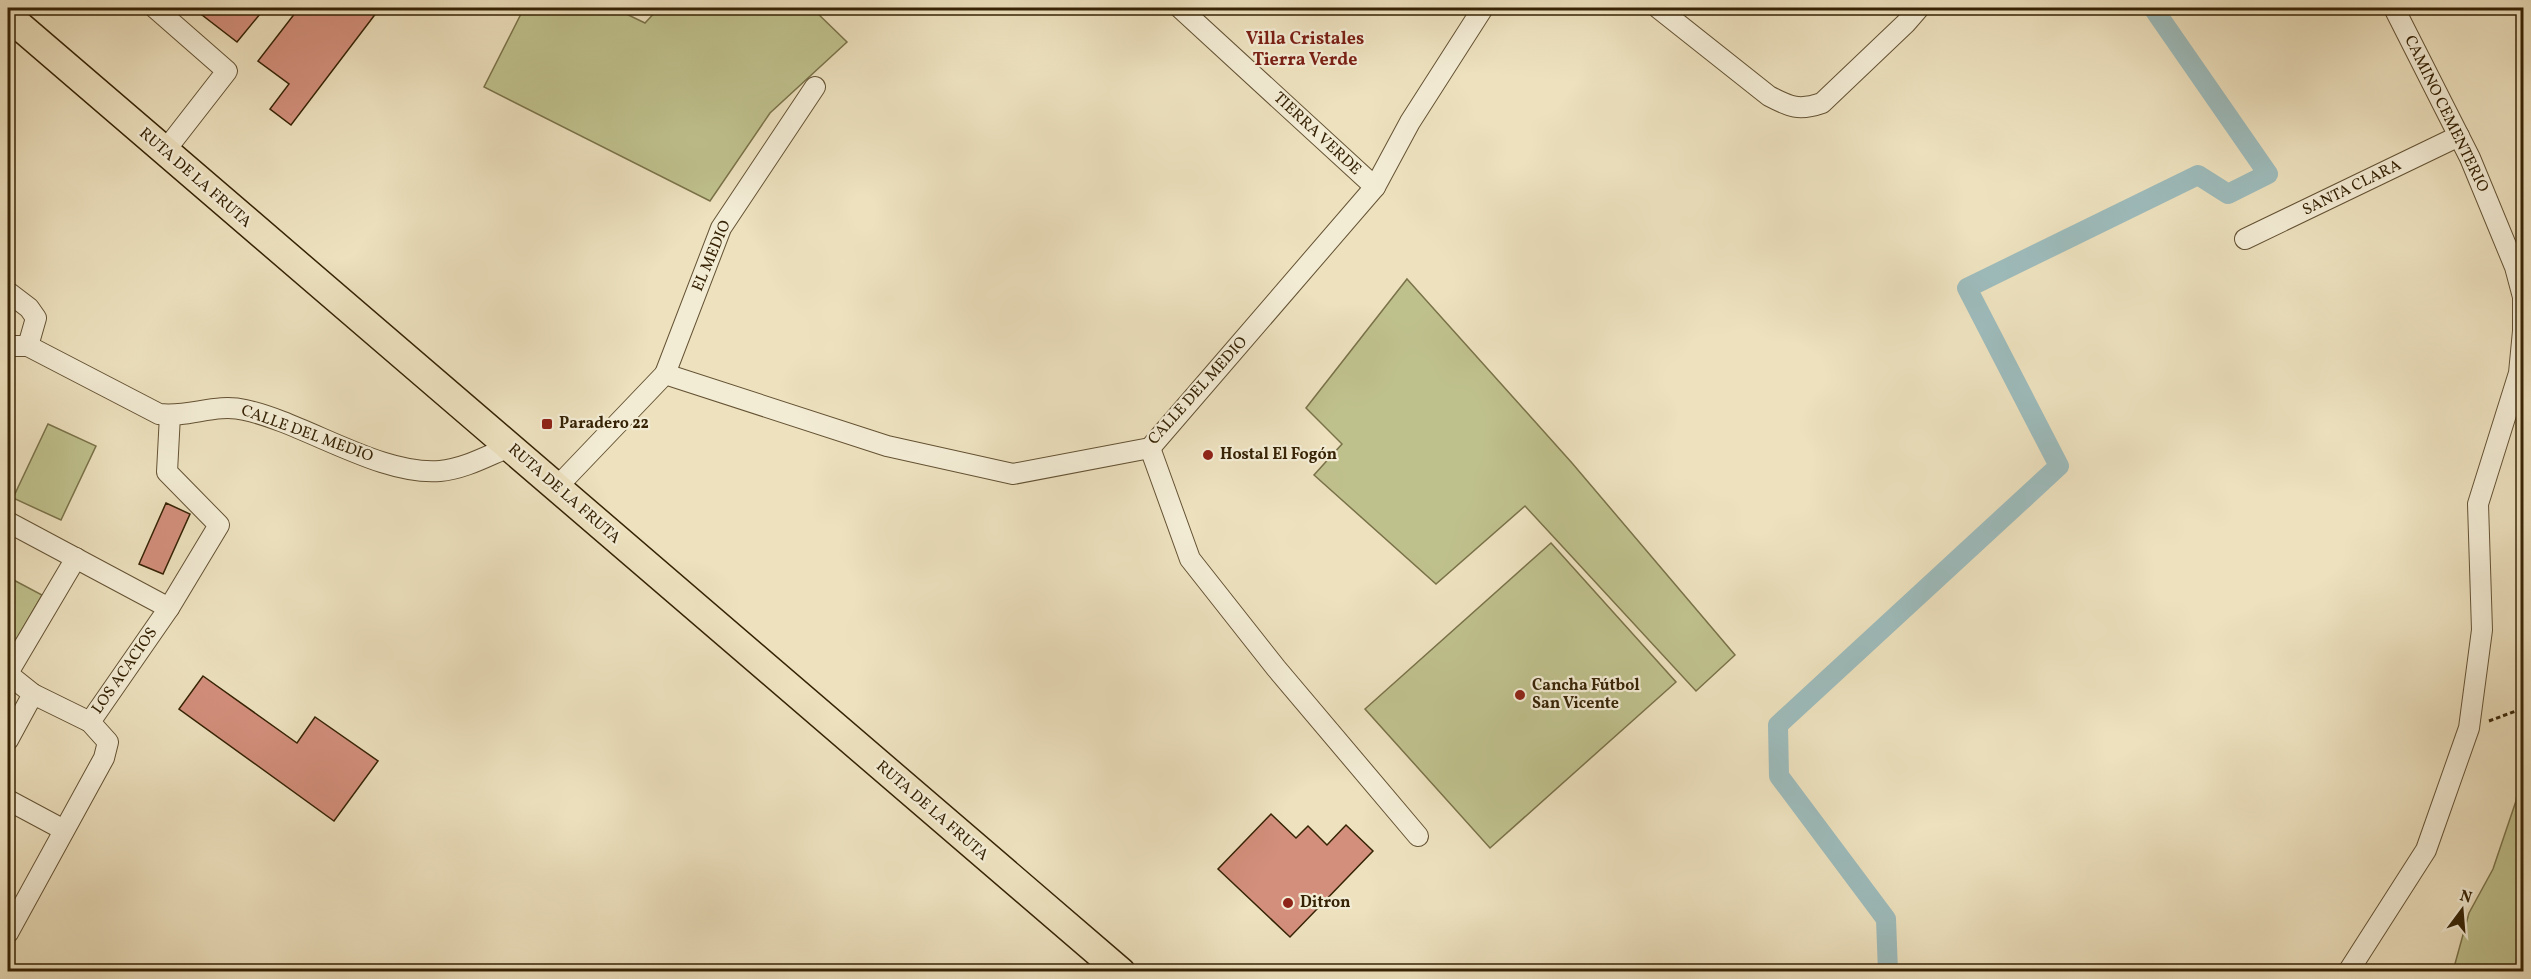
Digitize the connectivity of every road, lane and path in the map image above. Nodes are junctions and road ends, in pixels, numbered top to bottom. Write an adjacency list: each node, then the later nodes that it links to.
1 (155, 8): 10 (street)
2 (1180, 8): 11 (street, TIERRA VERDE)
3 (1483, 8): 11 (street, CALLE DEL MEDIO)
4 (1658, 8): 5 (street)
5 (1919, 8)
6 (2394, 8): 9 (street, CAMINO CEMENTERIO)
7 (8, 16): 10 (highway, RUTA DE LA FRUTA)
8 (815, 87): 16 (street, EL MEDIO)
9 (2459, 136): 12 (street, SANTA CLARA); 28 (street, CAMINO CEMENTERIO)
10 (165, 152): 18 (highway, RUTA DE LA FRUTA)
11 (1375, 187): 19 (street, CALLE DEL MEDIO)
12 (2245, 239)
13 (8, 292): 15 (street)
14 (8, 346): 15 (street, CALLE DEL MEDIO)
15 (28, 346): 17 (street, CALLE DEL MEDIO)
16 (666, 374): 19 (street, CALLE DEL MEDIO); 20 (street)
17 (170, 415): 18 (street, CALLE DEL MEDIO); 23 (street, LOS ACACIOS)
18 (509, 447): 20 (highway, RUTA DE LA FRUTA)
19 (1150, 448): 32 (street)
20 (557, 487): 34 (highway, RUTA DE LA FRUTA)
21 (8, 522): 22 (street)
22 (76, 558): 23 (street); 24 (street)
23 (169, 608): 27 (street, LOS ACACIOS)
24 (8, 674): 25 (street)
25 (33, 694): 27 (street); 29 (street)
26 (2523, 708): 28 (path)
27 (90, 722): 31 (street, LOS ACACIOS)
28 (2469, 728): 35 (street, CAMINO CEMENTERIO)
29 (8, 740)
30 (8, 800): 31 (street)
31 (64, 830): 33 (street, LOS ACACIOS)
32 (1419, 836)
33 (8, 933)
34 (1120, 972)
35 (2348, 972)

